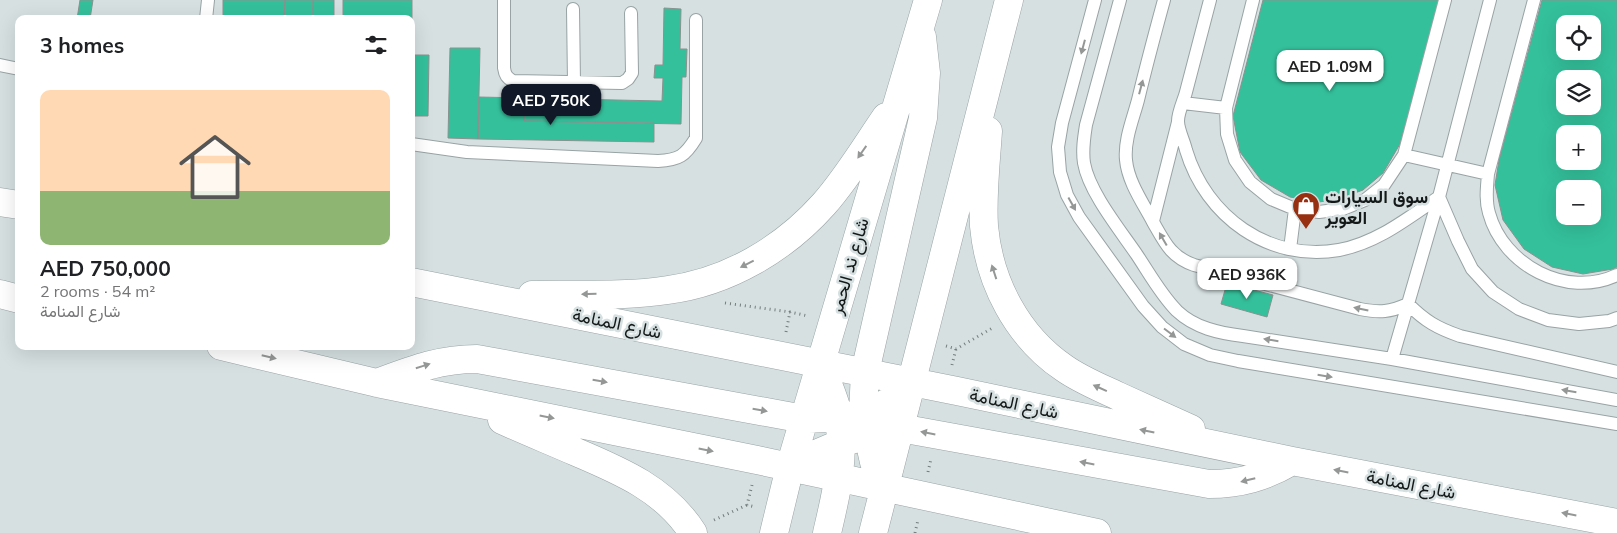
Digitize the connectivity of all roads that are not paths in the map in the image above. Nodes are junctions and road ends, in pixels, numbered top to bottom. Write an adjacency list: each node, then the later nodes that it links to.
1 (208, 0): 15 (lane)
2 (504, 0): 21 (lane)
3 (928, 0): 17 (main road, شارع ند الحمر)
4 (1009, 0): 20 (main road)
5 (1095, 0): 53 (lane, one-way to 53)
6 (1120, 0): 44 (lane, one-way to 6)
7 (1164, 0): 34 (lane, one-way to 7)
8 (1210, 0): 23 (lane)
9 (1253, 0): 24 (lane)
10 (1445, 0): 27 (lane)
11 (1490, 0): 28 (lane)
12 (1534, 0): 29 (lane)
13 (573, 9): 21 (lane)
14 (631, 13): 21 (lane)
15 (206, 15)
16 (696, 20): 26 (lane)
17 (920, 28): 22 (main road, شارع ند الحمر); 46 (main road)
18 (0, 66): 19 (lane)
19 (15, 68)
20 (991, 71): 48 (main road); 56 (main road, one-way to 20)
21 (574, 83)
22 (899, 98): 39 (main road, one-way to 39); 45 (main road, شارع ند الحمر)
23 (1183, 103): 24 (lane); 25 (lane)
24 (1226, 108): 33 (lane)
25 (1178, 121): 34 (lane); 35 (lane)
26 (415, 145)
27 (1404, 155): 28 (lane); 33 (lane)
28 (1448, 165): 29 (lane); 30 (lane)
29 (1488, 174): 36 (lane)
30 (1439, 197): 35 (lane); 41 (lane); 42 (lane)
31 (0, 202): 32 (main road)
32 (15, 204)
33 (1295, 208): 35 (lane)
34 (1153, 221): 41 (lane, one-way to 34)
35 (1290, 249)
36 (1617, 275)
37 (415, 283): 39 (main road, شارع المنامة)
38 (0, 294): 40 (main road)
39 (480, 296): 45 (main road, شارع المنامة)
40 (15, 298)
41 (1408, 304): 44 (lane); 47 (lane)
42 (1617, 318)
43 (238, 350): 49 (main road, one-way to 49)
44 (1392, 359): 51 (lane, one-way to 44)
45 (820, 365): 46 (main road, شارع المنامة); 52 (main road, شارع ند الحمر); 54 (main road)
46 (865, 372): 48 (main road, شارع المنامة); 54 (main road)
47 (1617, 372)
48 (911, 382): 54 (main road); 55 (main road); 56 (main road, شارع المنامة, one-way to 48)
49 (377, 383): 50 (main road); 52 (main road, one-way to 52)
50 (447, 397): 58 (main road, one-way to 58); 62 (main road)
51 (1617, 400)
52 (804, 419): 54 (main road); 58 (main road, شارع ند الحمر)
53 (1617, 424)
54 (852, 427): 55 (main road); 58 (main road); 59 (main road); 60 (main road)
55 (900, 428): 57 (main road, one-way to 55); 60 (main road)
56 (1240, 451): 57 (main road, شارع المنامة)
57 (1292, 461): 61 (main road, شارع المنامة, one-way to 57)
58 (790, 467): 59 (main road); 63 (main road, شارع ند الحمر)
59 (840, 478): 60 (main road); 64 (main road)
60 (885, 487): 65 (main road); 66 (main road)
61 (1617, 523)
62 (692, 532)
63 (774, 533)
64 (827, 533)
65 (873, 533)
66 (1097, 533)

